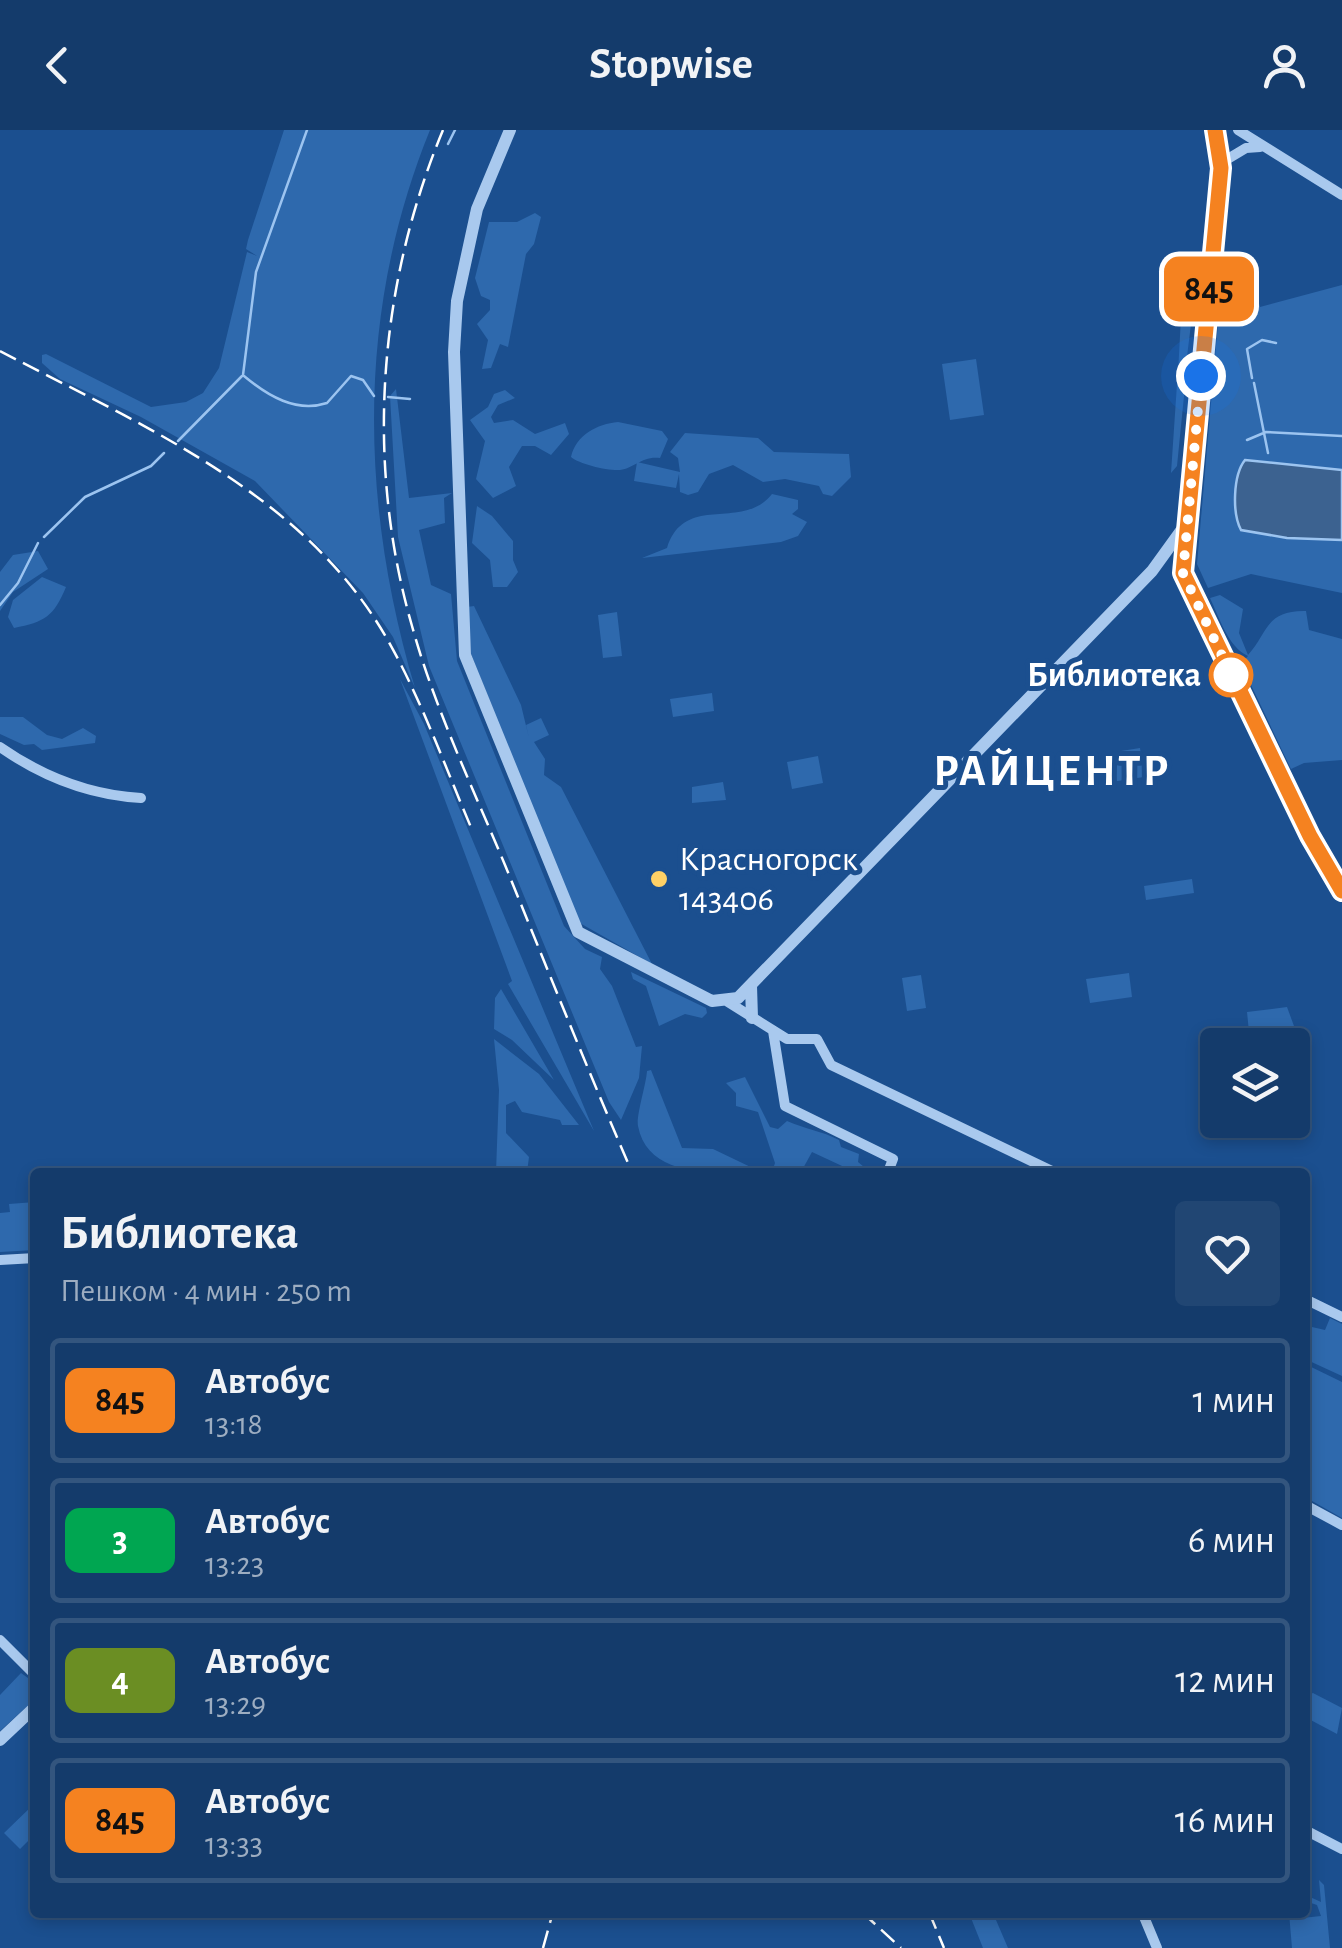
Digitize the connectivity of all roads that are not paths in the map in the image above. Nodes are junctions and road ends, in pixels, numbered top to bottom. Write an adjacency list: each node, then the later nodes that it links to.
1 (510, 130): 14 (street)
2 (1216, 130): 5 (street)
3 (1238, 130): 4 (street)
4 (1266, 149): 5 (street); 6 (street)
5 (1221, 163): 7 (street)
6 (1342, 195)
7 (1186, 524): 8 (street); 9 (street)
8 (1156, 566): 9 (street); 13 (street)
9 (1183, 573): 12 (street)
10 (0, 747): 11 (street)
11 (141, 798)
12 (1342, 891)
13 (752, 985): 14 (street); 15 (street)
14 (728, 1002): 15 (street)
15 (752, 1018): 16 (street)
16 (773, 1031): 17 (street); 18 (street)
17 (889, 1168)
18 (1046, 1168)
19 (30, 1258): 20 (street)
20 (0, 1260)
21 (1310, 1301): 22 (street)
22 (1342, 1317)
23 (1310, 1507): 24 (street)
24 (1342, 1524)
25 (0, 1640): 26 (street)
26 (30, 1669)
27 (30, 1712): 28 (street)
28 (0, 1740)
29 (1310, 1833): 30 (street)
30 (1342, 1849)
31 (1144, 1918): 32 (street)
32 (1157, 1948)

